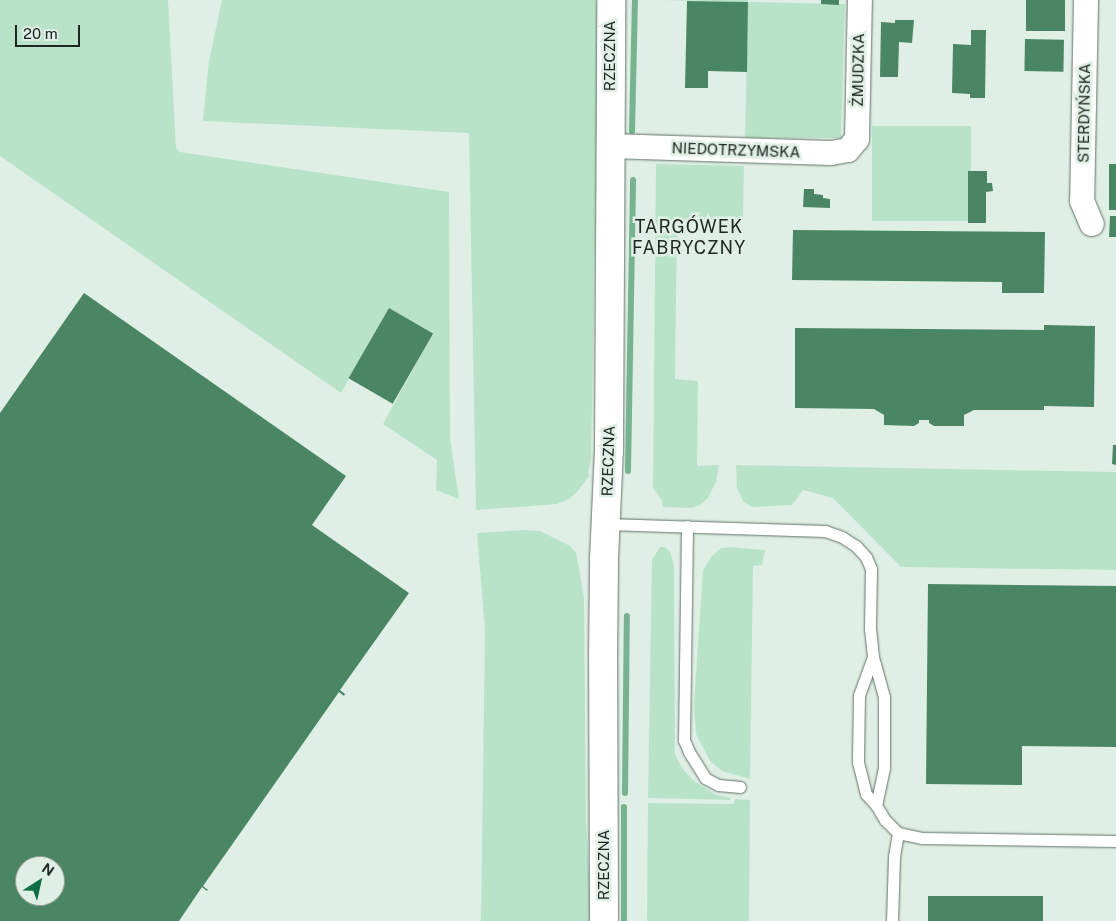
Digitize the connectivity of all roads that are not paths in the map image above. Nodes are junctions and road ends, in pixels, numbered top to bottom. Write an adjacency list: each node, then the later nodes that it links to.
1 (611, 0): 5 (street, RZECZNA)
2 (860, 0): 4 (street, ŻMUDZKA)
3 (1086, 0): 6 (street, STERDYŃSKA)
4 (857, 139): 5 (street, NIEDOTRZYMSKA)
5 (610, 146): 7 (street, RZECZNA)
6 (1092, 224)
7 (606, 524): 8 (lane); 14 (street, RZECZNA)
8 (687, 526): 9 (lane); 10 (lane)
9 (873, 657): 11 (lane); 11 (lane)
10 (740, 787)
11 (876, 806): 12 (lane)
12 (898, 833): 13 (lane); 15 (lane)
13 (1116, 841)
14 (604, 921)
15 (892, 921)

